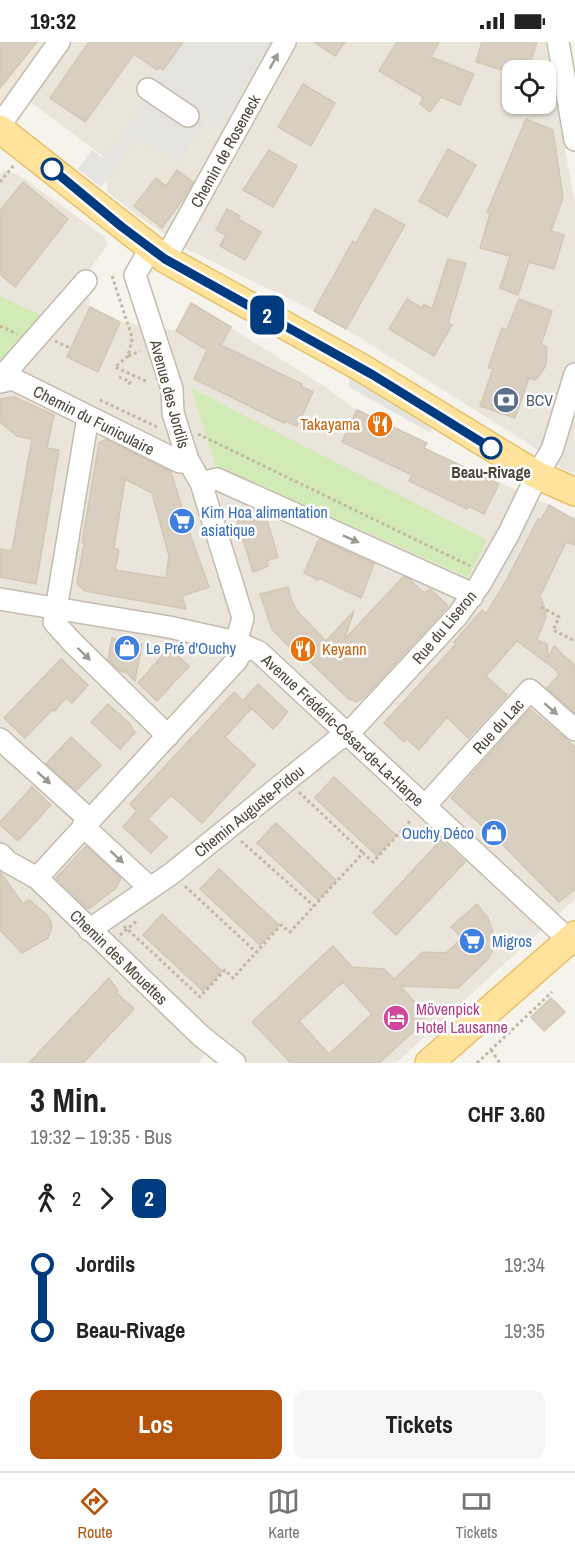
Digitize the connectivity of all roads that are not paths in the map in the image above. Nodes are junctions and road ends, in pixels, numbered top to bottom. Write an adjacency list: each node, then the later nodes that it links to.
1 (59, 42): 6 (street)
2 (285, 42): 8 (street, Chemin de Roseneck, one-way to 2)
3 (558, 42): 7 (street)
4 (148, 89): 5 (street)
5 (188, 116)
6 (0, 127): 8 (main road)
7 (575, 140)
8 (158, 254): 13 (street, Avenue des Jordils); 14 (main road)
9 (86, 281): 11 (street)
10 (575, 374): 14 (street, Rue du Liseron)
11 (0, 381): 12 (street, Chemin du Funiculaire)
12 (92, 408): 13 (street, Chemin du Funiculaire); 19 (street)
13 (188, 460): 15 (street, Avenue des Jordils)
14 (537, 475): 16 (main road); 17 (street, Rue du Liseron)
15 (201, 483): 17 (street, one-way to 17); 20 (street, Avenue des Jordils)
16 (575, 492)
17 (472, 597): 22 (street, Rue du Liseron)
18 (0, 598): 19 (street, Avenue Frédéric-César-de-La-Harpe)
19 (57, 608): 20 (street, Avenue Frédéric-César-de-La-Harpe); 23 (street, one-way to 23)
20 (241, 644): 22 (street, Avenue Frédéric-César-de-La-Harpe); 23 (street)
21 (575, 730): 25 (street, Rue du Lac, one-way to 21)
22 (348, 734): 25 (street, Avenue Frédéric-César-de-La-Harpe); 29 (street, Chemin Auguste-Pidou)
23 (168, 736): 26 (street)
24 (0, 739): 26 (street, one-way to 26)
25 (425, 806): 31 (street, Avenue Frédéric-César-de-La-Harpe)
26 (87, 823): 28 (street); 29 (street, one-way to 29)
27 (3, 861): 28 (street, Chemin des Mouettes)
28 (37, 878): 30 (street, Chemin des Mouettes)
29 (150, 888): 30 (street, Chemin Auguste-Pidou)
30 (89, 930): 32 (street, Chemin des Mouettes)
31 (572, 937): 33 (main road)
32 (235, 1063)
33 (429, 1063)

